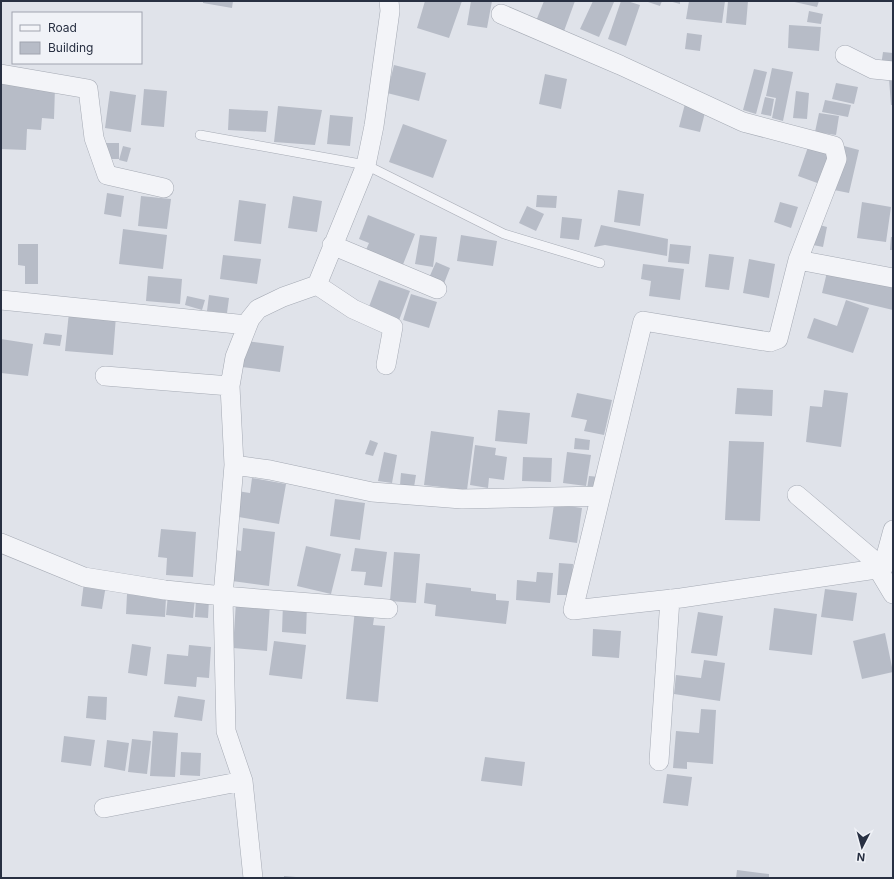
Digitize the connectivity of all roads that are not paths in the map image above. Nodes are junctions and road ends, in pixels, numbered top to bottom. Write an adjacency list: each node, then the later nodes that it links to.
1 (389, 1): 7 (street)
2 (501, 14): 10 (street)
3 (845, 55): 4 (street)
4 (893, 71)
5 (1, 74): 8 (street)
6 (200, 135): 7 (lane)
7 (366, 165): 9 (street); 11 (lane)
8 (164, 188)
9 (332, 245): 13 (street); 14 (street)
10 (798, 260): 12 (street); 22 (street)
11 (600, 263)
12 (893, 278)
13 (317, 285): 16 (street); 17 (street)
14 (438, 289)
15 (1, 300): 16 (street)
16 (247, 325): 19 (street)
17 (386, 365)
18 (106, 376): 19 (street)
19 (230, 386): 20 (street)
20 (234, 465): 22 (street); 27 (street)
21 (797, 495): 25 (street)
22 (600, 496): 28 (street)
23 (893, 530): 25 (street)
24 (1, 543): 27 (street)
25 (883, 568): 26 (street); 28 (street)
26 (893, 594)
27 (223, 596): 29 (street); 31 (street)
28 (670, 599): 30 (street)
29 (388, 610)
30 (659, 761)
31 (243, 781): 32 (street); 33 (street)
32 (104, 808)
33 (253, 878)

